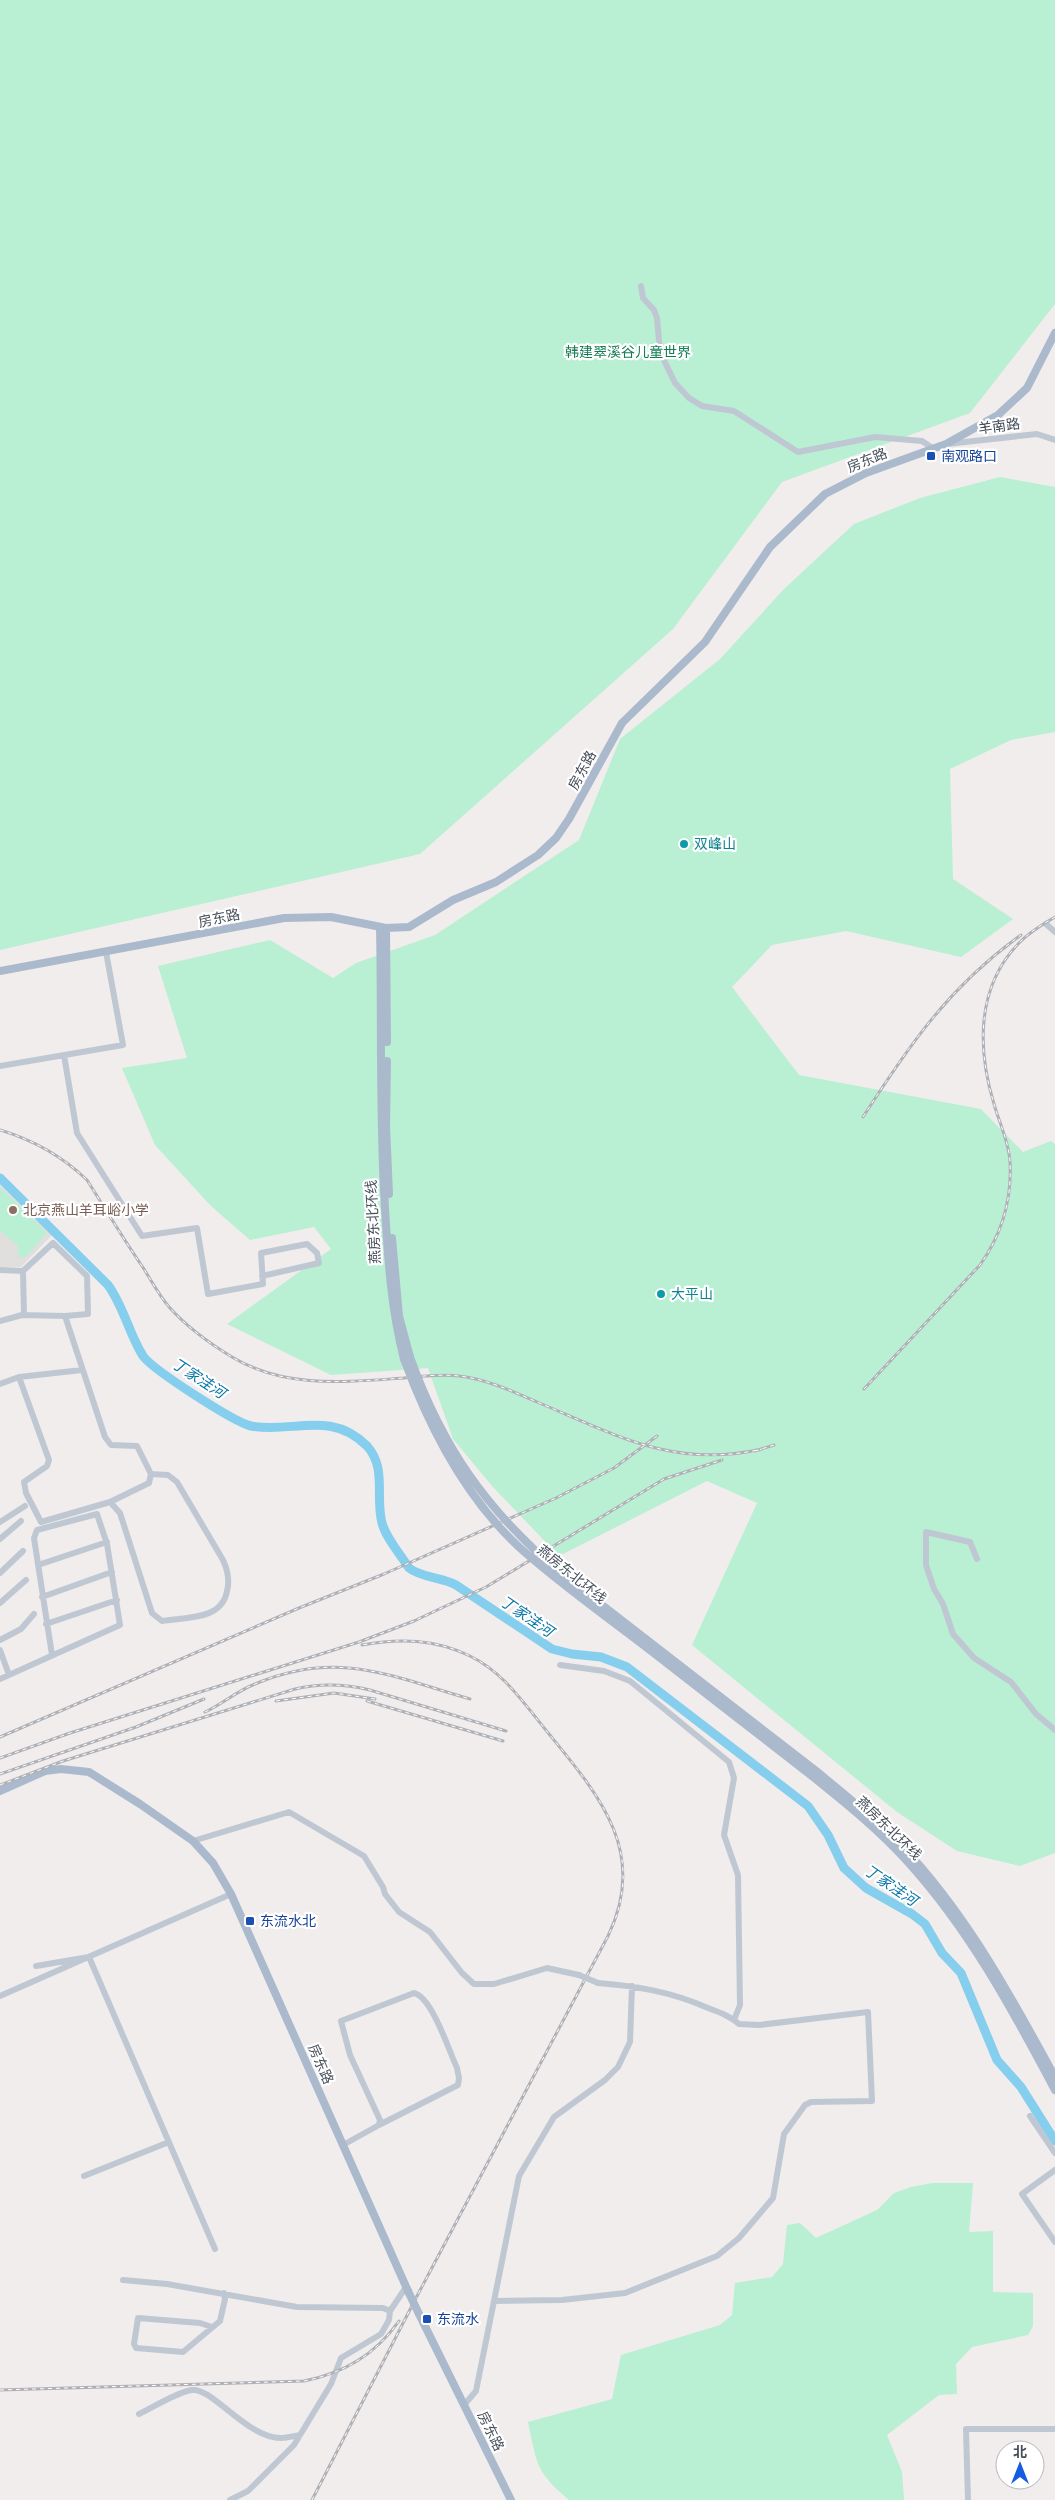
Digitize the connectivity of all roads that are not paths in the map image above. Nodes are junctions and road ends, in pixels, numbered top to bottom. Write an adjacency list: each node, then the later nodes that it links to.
1 (641, 286): 5 (street)
2 (1055, 333): 4 (main road, 房东路)
3 (1055, 440): 4 (street, 羊南路)
4 (946, 444): 5 (main road, 房东路)
5 (934, 449): 7 (main road, 房东路)
6 (1046, 924): 8 (street)
7 (383, 927): 9 (main road, 房东路); 19 (main road, 燕房东北环线)
8 (1055, 932)
9 (106, 952): 10 (main road, 房东路); 11 (street)
10 (0, 971)
11 (64, 1055): 12 (street); 15 (street)
12 (0, 1066)
13 (0, 1270): 14 (street)
14 (23, 1271): 16 (street); 17 (street)
15 (262, 1276): 15 (street)
16 (24, 1315): 17 (street); 18 (street)
17 (65, 1316): 20 (street)
18 (0, 1321)
19 (407, 1358): 56 (main road, 燕房东北环线, bridge); 57 (main road, 燕房东北环线, bridge)
20 (82, 1370): 21 (street); 23 (street)
21 (19, 1377): 22 (street); 24 (street)
22 (0, 1384)
23 (151, 1474): 24 (street); 24 (street)
24 (110, 1502)
25 (25, 1506): 27 (street)
26 (21, 1521): 28 (street)
27 (0, 1522)
28 (0, 1539)
29 (107, 1542): 32 (street); 32 (street); 34 (street)
30 (23, 1551): 33 (street)
31 (977, 1559): 47 (street)
32 (38, 1565): 36 (street)
33 (0, 1572)
34 (112, 1572): 36 (street); 37 (street)
35 (26, 1580): 38 (street)
36 (42, 1597): 40 (street)
37 (117, 1600): 40 (street); 43 (street)
38 (0, 1603)
39 (34, 1614): 41 (street)
40 (46, 1624): 43 (street)
41 (0, 1640)
42 (0, 1650): 45 (street)
43 (52, 1655): 45 (street)
44 (560, 1665): 55 (street)
45 (10, 1675): 46 (street)
46 (0, 1679)
47 (1055, 1730)
48 (0, 1791): 49 (main road, 房东路)
49 (193, 1841): 50 (main road, 房东路); 53 (street, bridge)
50 (231, 1894): 51 (street); 61 (main road, 房东路)
51 (89, 1957): 52 (street); 54 (street); 60 (street)
52 (36, 1966)
53 (632, 1986): 55 (street); 70 (street)
54 (0, 1996)
55 (734, 2020): 70 (street)
56 (1055, 2077)
57 (1055, 2090)
58 (1030, 2116): 62 (street)
59 (379, 2125): 59 (street); 61 (street)
60 (169, 2142): 64 (street); 66 (street)
61 (343, 2145): 68 (main road, 房东路)
62 (1055, 2153)
63 (1055, 2170): 65 (street)
64 (84, 2176)
65 (1055, 2242)
66 (216, 2249)
67 (123, 2280): 69 (street)
68 (407, 2289): 71 (street); 73 (main road, 房东路, bridge)
69 (224, 2293): 71 (street); 72 (street)
70 (494, 2301): 73 (street)
71 (390, 2311): 76 (street)
72 (212, 2327): 72 (street)
73 (464, 2405): 78 (main road, 房东路)
74 (139, 2414): 76 (street)
75 (1055, 2430): 79 (street)
76 (300, 2435): 77 (street)
77 (230, 2500)
78 (511, 2500)
79 (968, 2500)

